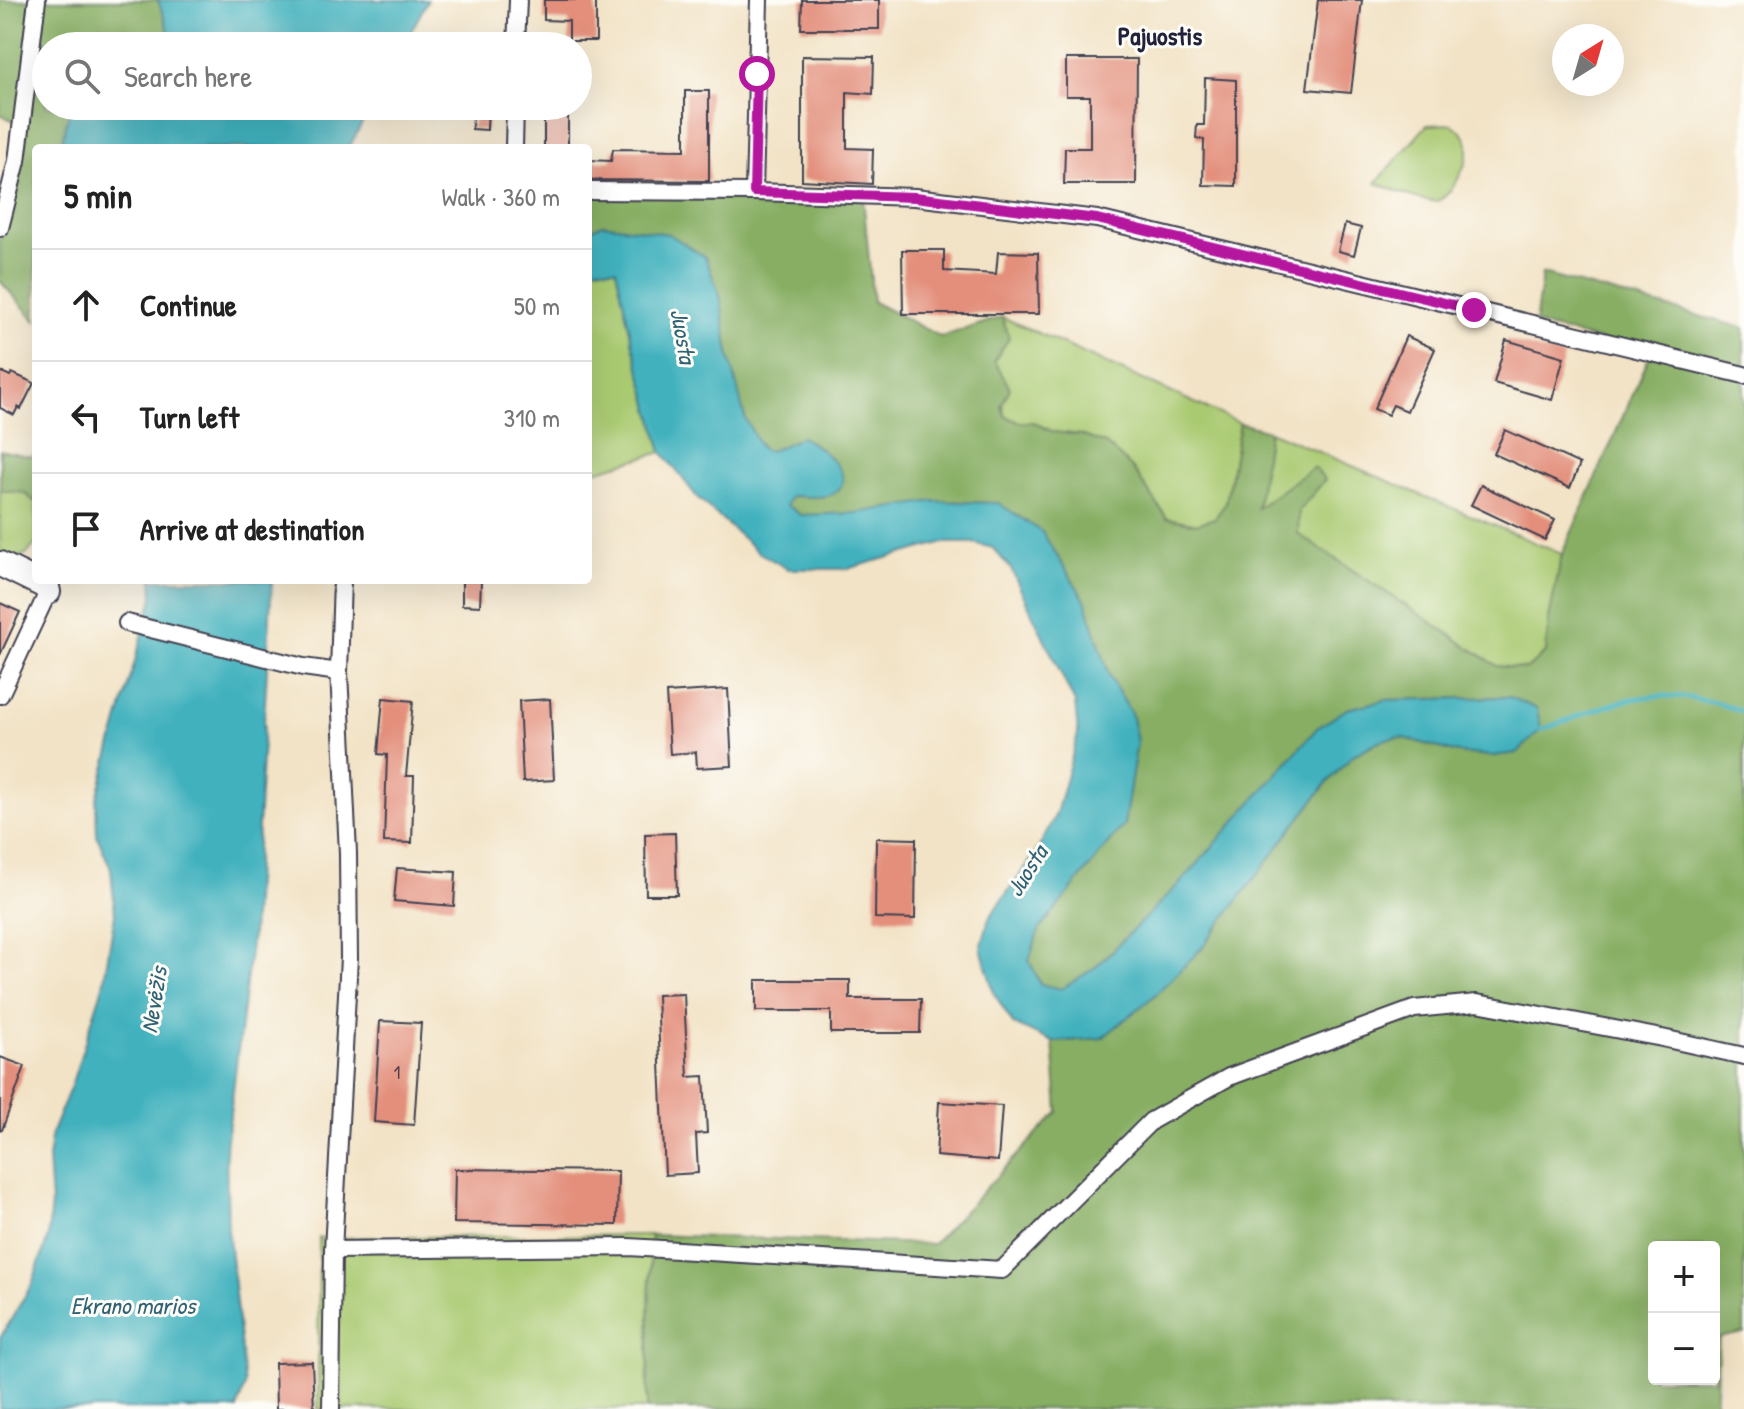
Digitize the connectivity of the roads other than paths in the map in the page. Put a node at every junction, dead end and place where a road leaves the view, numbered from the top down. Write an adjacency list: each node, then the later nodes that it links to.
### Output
1 (37, 0): 4 (street)
2 (518, 0): 5 (street)
3 (759, 0): 10 (street)
4 (33, 32)
5 (517, 32)
6 (32, 40): 11 (street)
7 (515, 120): 8 (street)
8 (514, 144)
9 (592, 191): 10 (street)
10 (754, 192): 12 (street)
11 (0, 228)
12 (1744, 375)
13 (0, 564): 14 (main road)
14 (32, 580)
15 (41, 584): 17 (main road)
16 (342, 584): 19 (street)
17 (48, 592): 20 (street)
18 (127, 623): 19 (street)
19 (339, 672): 22 (street)
20 (0, 695)
21 (1744, 1056): 22 (street)
22 (333, 1250): 23 (street)
23 (331, 1409)

